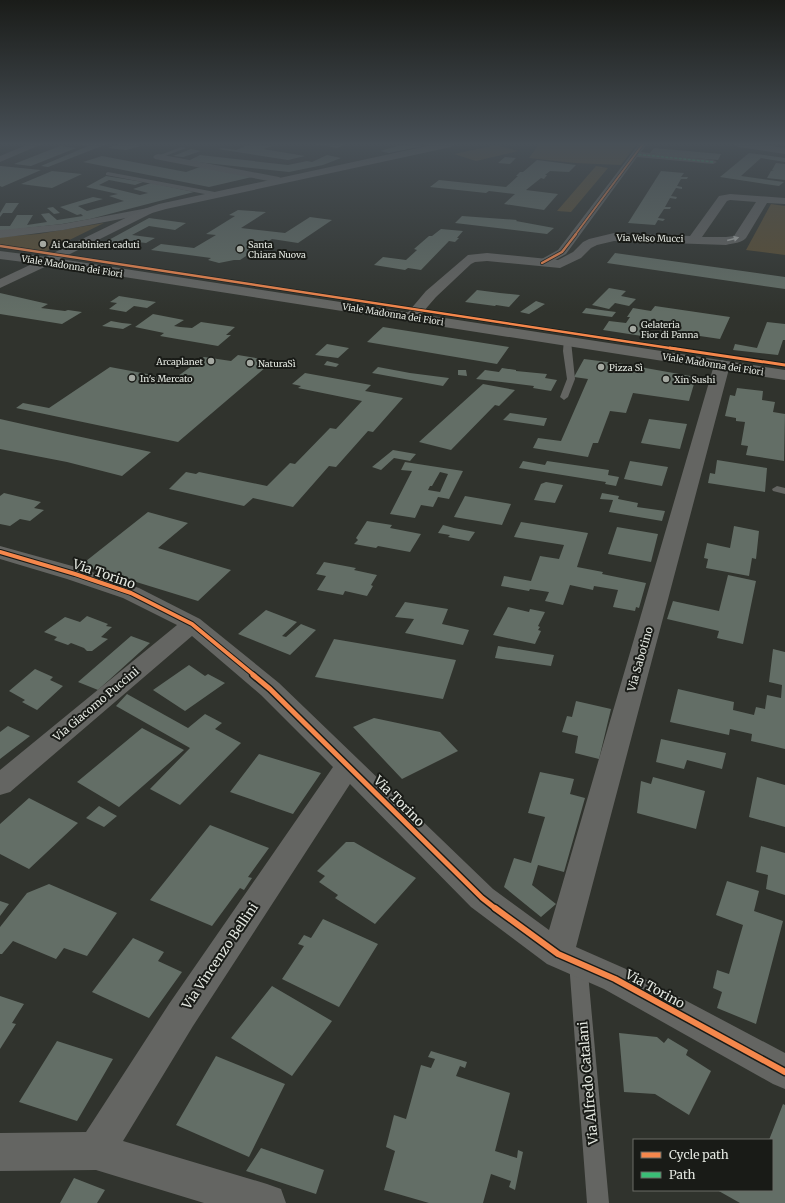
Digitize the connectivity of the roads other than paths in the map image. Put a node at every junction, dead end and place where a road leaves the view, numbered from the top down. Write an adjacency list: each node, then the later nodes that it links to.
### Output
1 (191, 200): 7 (main road)
2 (600, 200): 12 (street)
3 (721, 200): 9 (street)
4 (763, 200): 9 (street, Via Velso Mucci, one-way to 4)
5 (766, 200): 6 (street)
6 (785, 201)
7 (148, 211): 8 (street); 11 (main road)
8 (0, 234)
9 (694, 239): 12 (street, Via Velso Mucci)
10 (0, 255): 11 (street, Viale Madonna dei Fiori)
11 (47, 261): 13 (street); 14 (main road, Viale Madonna dei Fiori)
12 (542, 263): 14 (street, Via Velso Mucci)
13 (0, 284)
14 (411, 317): 15 (main road, Viale Madonna dei Fiori)
15 (567, 341): 16 (main road, Viale Madonna dei Fiori); 18 (lane)
16 (722, 365): 17 (main road, Viale Madonna dei Fiori); 23 (street, Via Sabotino)
17 (785, 375)
18 (564, 397)
19 (0, 552): 20 (street, Via Torino)
20 (192, 624): 21 (street, Via Torino); 22 (street, Via Giacomo Puccini)
21 (348, 764): 23 (street, Via Torino); 25 (street, Via Vincenzo Bellini)
22 (0, 785)
23 (568, 958): 24 (street, Via Torino); 28 (lane, Via Alfredo Catalani)
24 (785, 1072)
25 (96, 1151): 26 (street); 27 (street)
26 (0, 1152)
27 (267, 1203)
28 (598, 1203)

